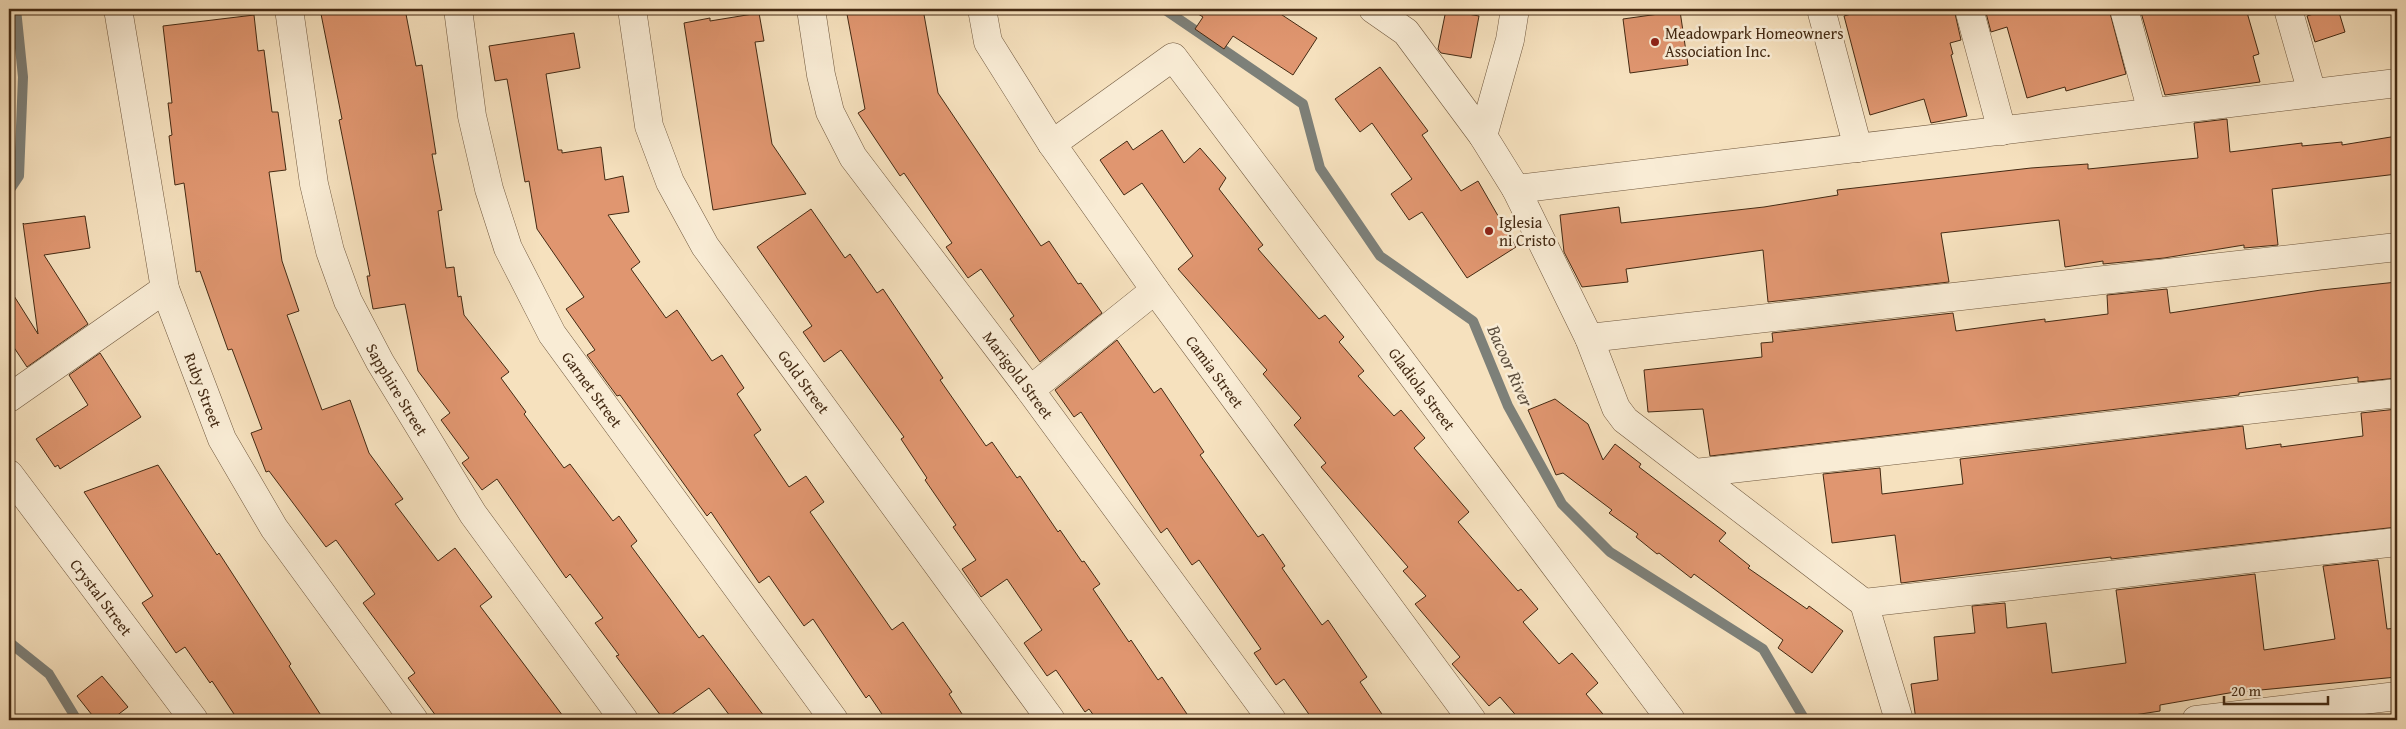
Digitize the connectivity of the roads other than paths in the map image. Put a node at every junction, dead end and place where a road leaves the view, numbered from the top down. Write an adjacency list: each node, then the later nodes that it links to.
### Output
1 (118, 9): 22 (street, Ruby Street)
2 (289, 9): 36 (street, Sapphire Street)
3 (458, 9): 37 (street, Garnet Street)
4 (632, 9): 38 (street, Gold Street)
5 (811, 9): 25 (street, Marigold Street)
6 (982, 9): 18 (street, Camia Street)
7 (1373, 9): 17 (street)
8 (1515, 9): 17 (street)
9 (1821, 9): 19 (street)
10 (1969, 9): 16 (street)
11 (2124, 9): 15 (street)
12 (2288, 9): 14 (street)
13 (2397, 83): 14 (street)
14 (2312, 93): 15 (street)
15 (2152, 112): 16 (street)
16 (2002, 131): 19 (street)
17 (1482, 136): 20 (street)
18 (1052, 144): 23 (street, Camia Street); 41 (street, Gladiola Street)
19 (1858, 148): 20 (street)
20 (1516, 189): 24 (street)
21 (2397, 247): 24 (street)
22 (165, 289): 27 (street); 35 (street, Ruby Street)
23 (1155, 290): 25 (street); 40 (street, Camia Street)
24 (1588, 338): 29 (street)
25 (1030, 390): 39 (street, Marigold Street)
26 (2397, 393): 29 (street)
27 (9, 398)
28 (9, 474): 34 (street, Crystal Street)
29 (1695, 474): 31 (street)
30 (2397, 542): 31 (street)
31 (1864, 603): 42 (street)
32 (2397, 696): 33 (street)
33 (2357, 710): 43 (street)
34 (194, 720)
35 (414, 720)
36 (624, 720)
37 (834, 720)
38 (1051, 720)
39 (1272, 720)
40 (1472, 720)
41 (1671, 720)
42 (1899, 720)
43 (2205, 720)

